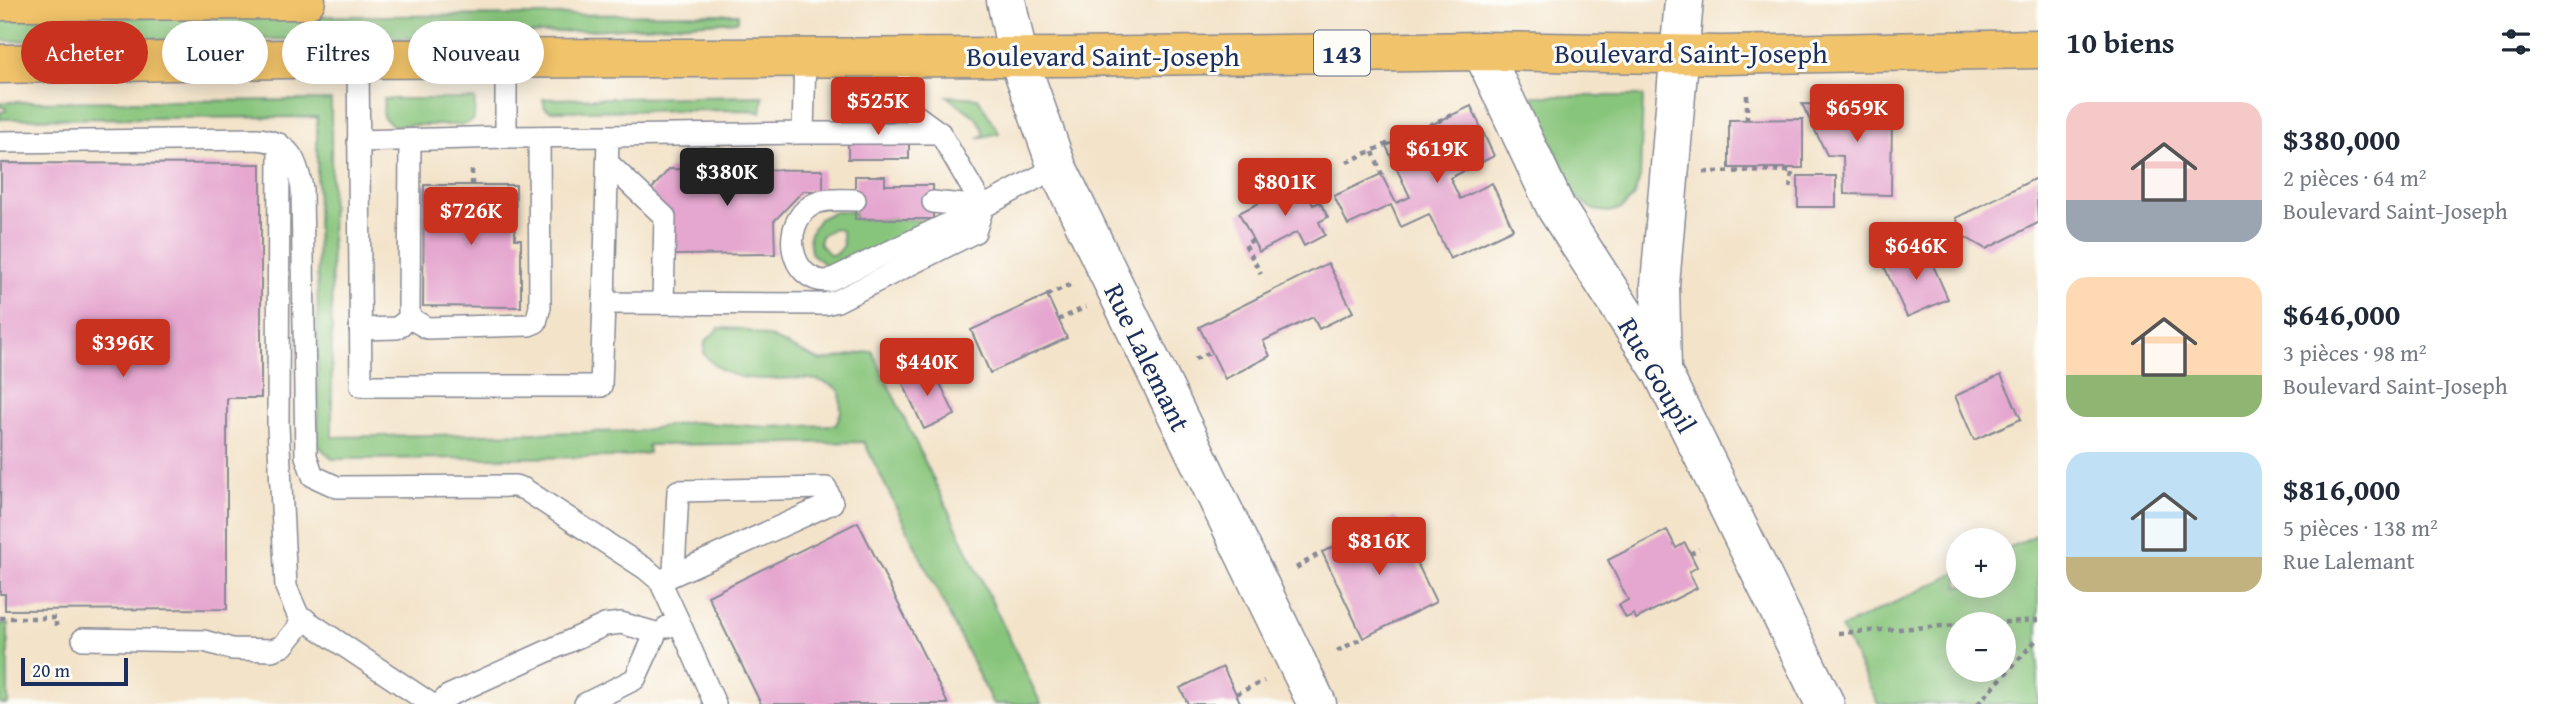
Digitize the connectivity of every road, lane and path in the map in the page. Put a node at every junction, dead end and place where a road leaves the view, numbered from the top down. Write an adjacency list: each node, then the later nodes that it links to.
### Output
1 (306, 0): 4 (main road)
2 (1006, 0): 10 (street, Rue Lalemant)
3 (1684, 0): 7 (street)
4 (0, 1)
5 (2038, 49): 7 (main road, Boulevard Saint-Joseph / 143)
6 (1482, 51): 7 (main road, Boulevard Saint-Joseph / 143); 10 (main road, Boulevard Saint-Joseph / 143); 52 (street, Rue Goupil)
7 (1679, 53): 52 (street)
8 (909, 56): 9 (main road, Boulevard Saint-Joseph / 143); 10 (main road, Boulevard Saint-Joseph / 143); 22 (lane)
9 (805, 57): 12 (main road, Boulevard Saint-Joseph / 143); 21 (lane)
10 (1018, 57): 33 (street, Rue Lalemant)
11 (282, 59): 13 (main road, Boulevard Saint-Joseph / 143)
12 (544, 59)
13 (0, 64)
14 (358, 84): 27 (lane)
15 (506, 84): 24 (lane)
16 (1874, 87): 18 (path)
17 (1748, 88): 20 (path)
18 (1874, 106)
19 (1452, 115): 30 (path)
20 (1747, 120)
21 (803, 133): 22 (lane); 23 (lane)
22 (940, 134): 39 (lane)
23 (608, 136): 25 (lane); 32 (lane)
24 (506, 137): 25 (lane); 26 (lane)
25 (539, 137): 47 (lane)
26 (410, 140): 27 (lane); 47 (lane)
27 (358, 141): 49 (lane)
28 (0, 142): 29 (lane)
29 (279, 144): 57 (lane); 59 (lane)
30 (1373, 152): 31 (path); 35 (path)
31 (1347, 162)
32 (608, 163): 44 (lane); 45 (lane)
33 (1057, 167): 39 (lane); 76 (street, Rue Lalemant)
34 (1703, 172): 36 (path)
35 (1384, 180)
36 (1790, 191)
37 (855, 200): 39 (lane)
38 (933, 202): 39 (lane)
39 (983, 207): 45 (lane)
40 (1253, 240): 41 (path)
41 (1261, 274)
42 (1076, 282): 43 (path)
43 (1047, 295)
44 (604, 303): 45 (lane); 49 (lane)
45 (663, 303)
46 (1087, 306): 48 (path)
47 (410, 318): 49 (lane)
48 (1058, 320)
49 (360, 329)
50 (1211, 352): 51 (path)
51 (1195, 359)
52 (1662, 372): 77 (street, Rue Goupil)
53 (1699, 549): 55 (path)
54 (1322, 552): 56 (path)
55 (1690, 554)
56 (1296, 568)
57 (667, 577): 57 (lane); 62 (lane)
58 (0, 618): 68 (path)
59 (305, 620): 68 (lane); 72 (lane)
60 (2038, 620): 61 (path)
61 (2016, 621)
62 (679, 622): 64 (lane); 75 (lane)
63 (1946, 626): 65 (path)
64 (656, 633): 73 (lane); 74 (lane)
65 (1838, 633)
66 (1363, 638): 69 (path)
67 (2038, 638): 78 (path)
68 (83, 639)
69 (1337, 651)
70 (1270, 678): 71 (path)
71 (1236, 694)
72 (431, 704)
73 (440, 704)
74 (585, 704)
75 (715, 704)
76 (1317, 704)
77 (1825, 704)
78 (1978, 704)

